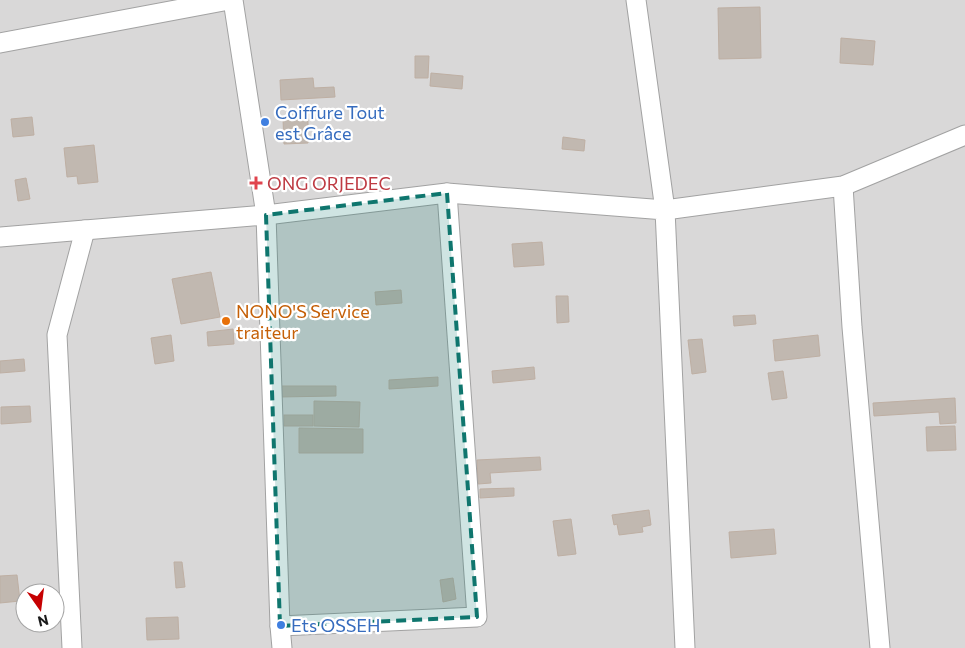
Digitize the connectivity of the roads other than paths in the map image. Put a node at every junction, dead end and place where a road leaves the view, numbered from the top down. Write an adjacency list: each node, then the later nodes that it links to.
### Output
1 (229, 0): 4 (street)
2 (233, 0): 9 (street)
3 (636, 0): 8 (street)
4 (0, 43)
5 (965, 135): 6 (street)
6 (843, 186): 8 (street); 16 (street)
7 (447, 193): 8 (street); 9 (street); 12 (street)
8 (665, 210): 15 (street)
9 (266, 215): 10 (street); 12 (street)
10 (85, 230): 11 (street); 13 (street)
11 (0, 237)
12 (280, 626): 14 (street)
13 (72, 648)
14 (282, 648)
15 (685, 648)
16 (880, 648)

